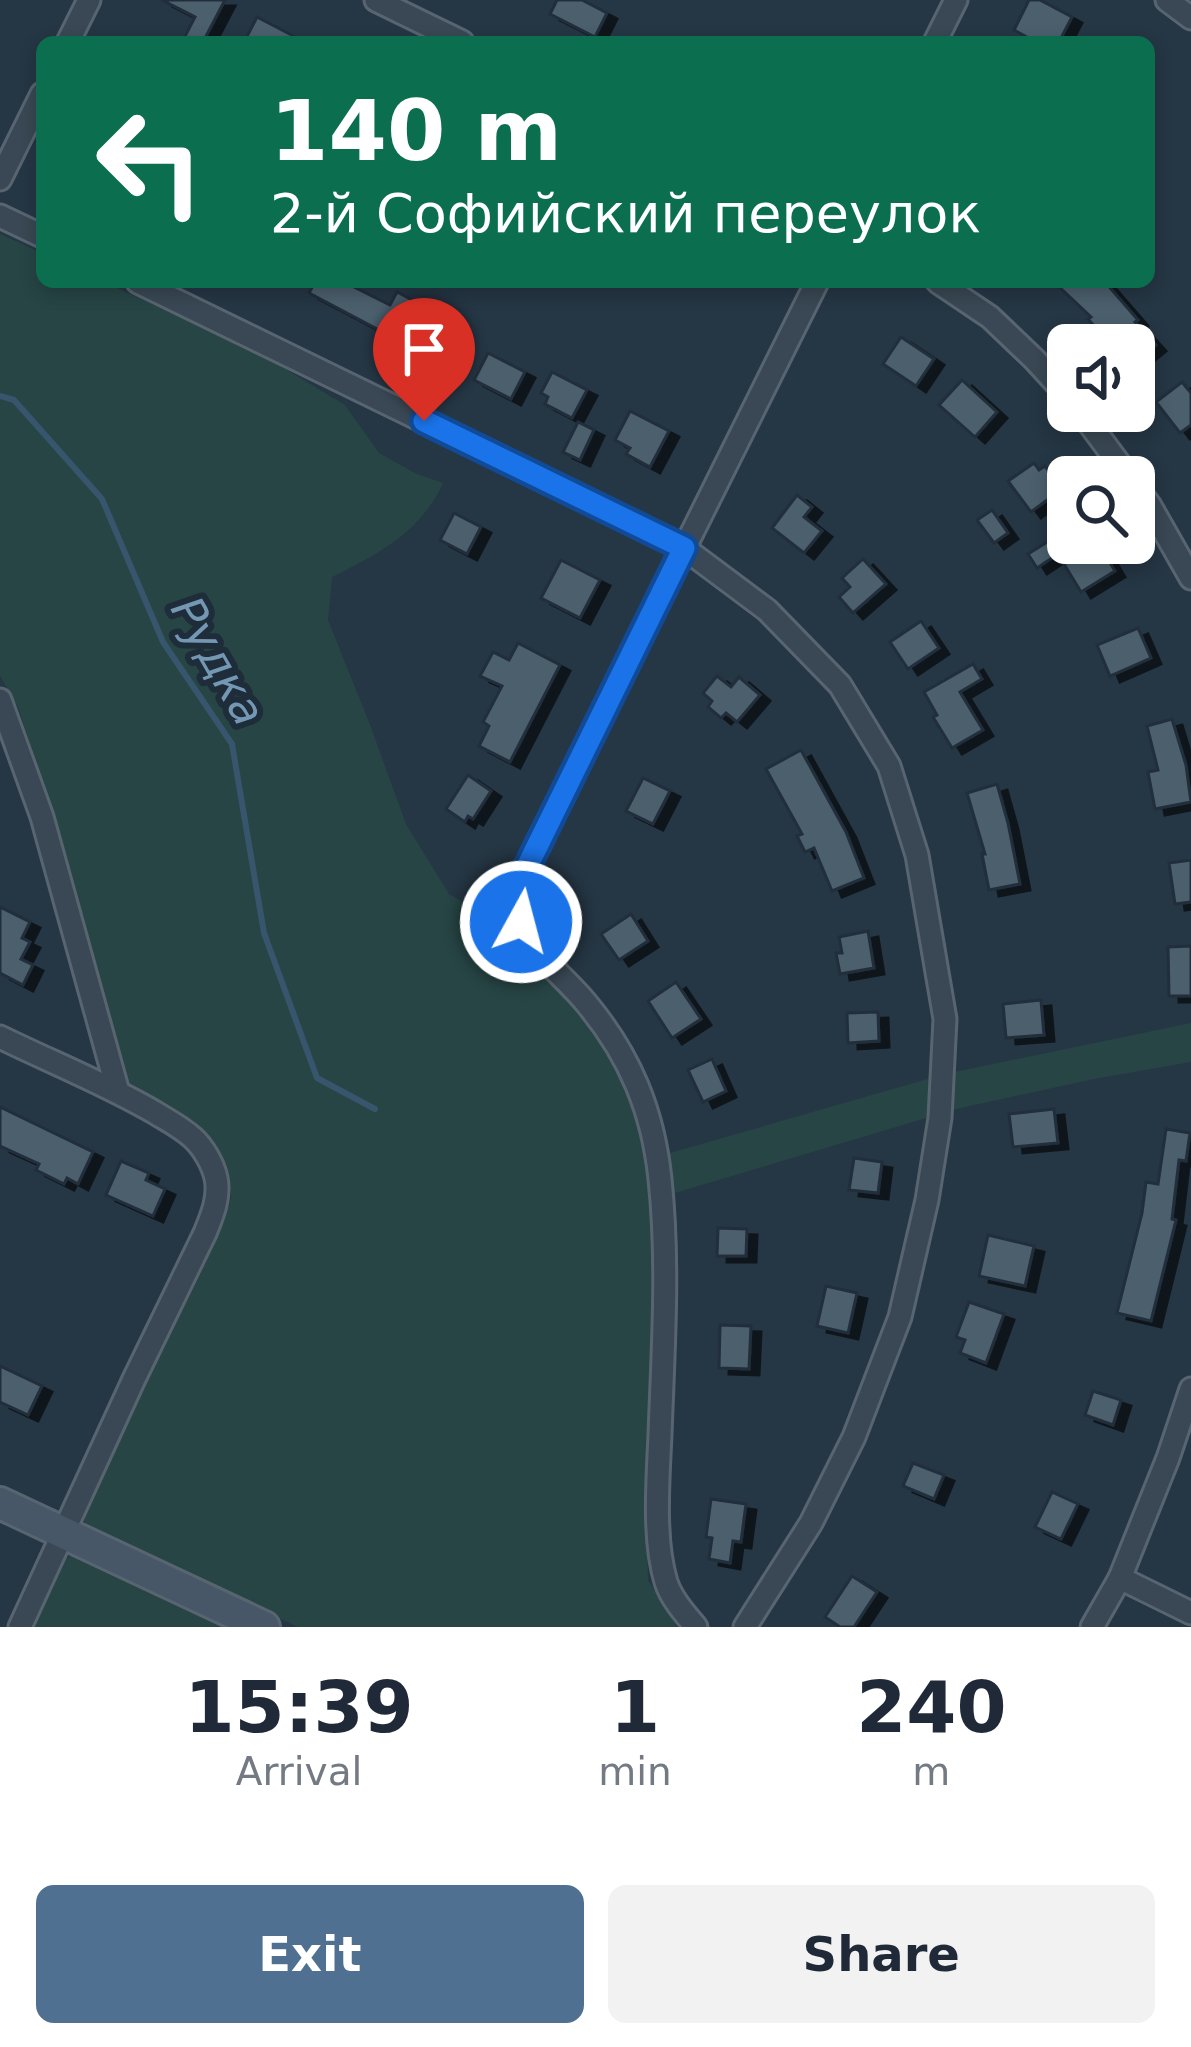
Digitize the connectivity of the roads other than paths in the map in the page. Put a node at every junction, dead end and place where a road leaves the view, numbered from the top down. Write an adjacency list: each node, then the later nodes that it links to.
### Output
1 (89, 0): 6 (street)
2 (376, 0): 7 (street)
3 (956, 0): 8 (street)
4 (1167, 0): 5 (street)
5 (1191, 18)
6 (71, 36)
7 (450, 36)
8 (938, 36)
9 (36, 106): 10 (street)
10 (0, 179)
11 (0, 216): 12 (street)
12 (36, 233)
13 (150, 288): 18 (street)
14 (814, 288): 18 (street)
15 (947, 288): 16 (street)
16 (1047, 374)
17 (1155, 515): 19 (street)
18 (684, 548): 30 (street); 31 (street)
19 (1191, 578)
20 (0, 700): 22 (street)
21 (0, 1037): 22 (street)
22 (118, 1092): 25 (street)
23 (1191, 1389): 26 (street)
24 (0, 1503): 25 (street)
25 (63, 1534): 28 (street); 29 (street)
26 (1120, 1578): 27 (street); 32 (street)
27 (1191, 1613)
28 (20, 1627)
29 (264, 1627)
30 (697, 1627)
31 (745, 1627)
32 (1092, 1627)

